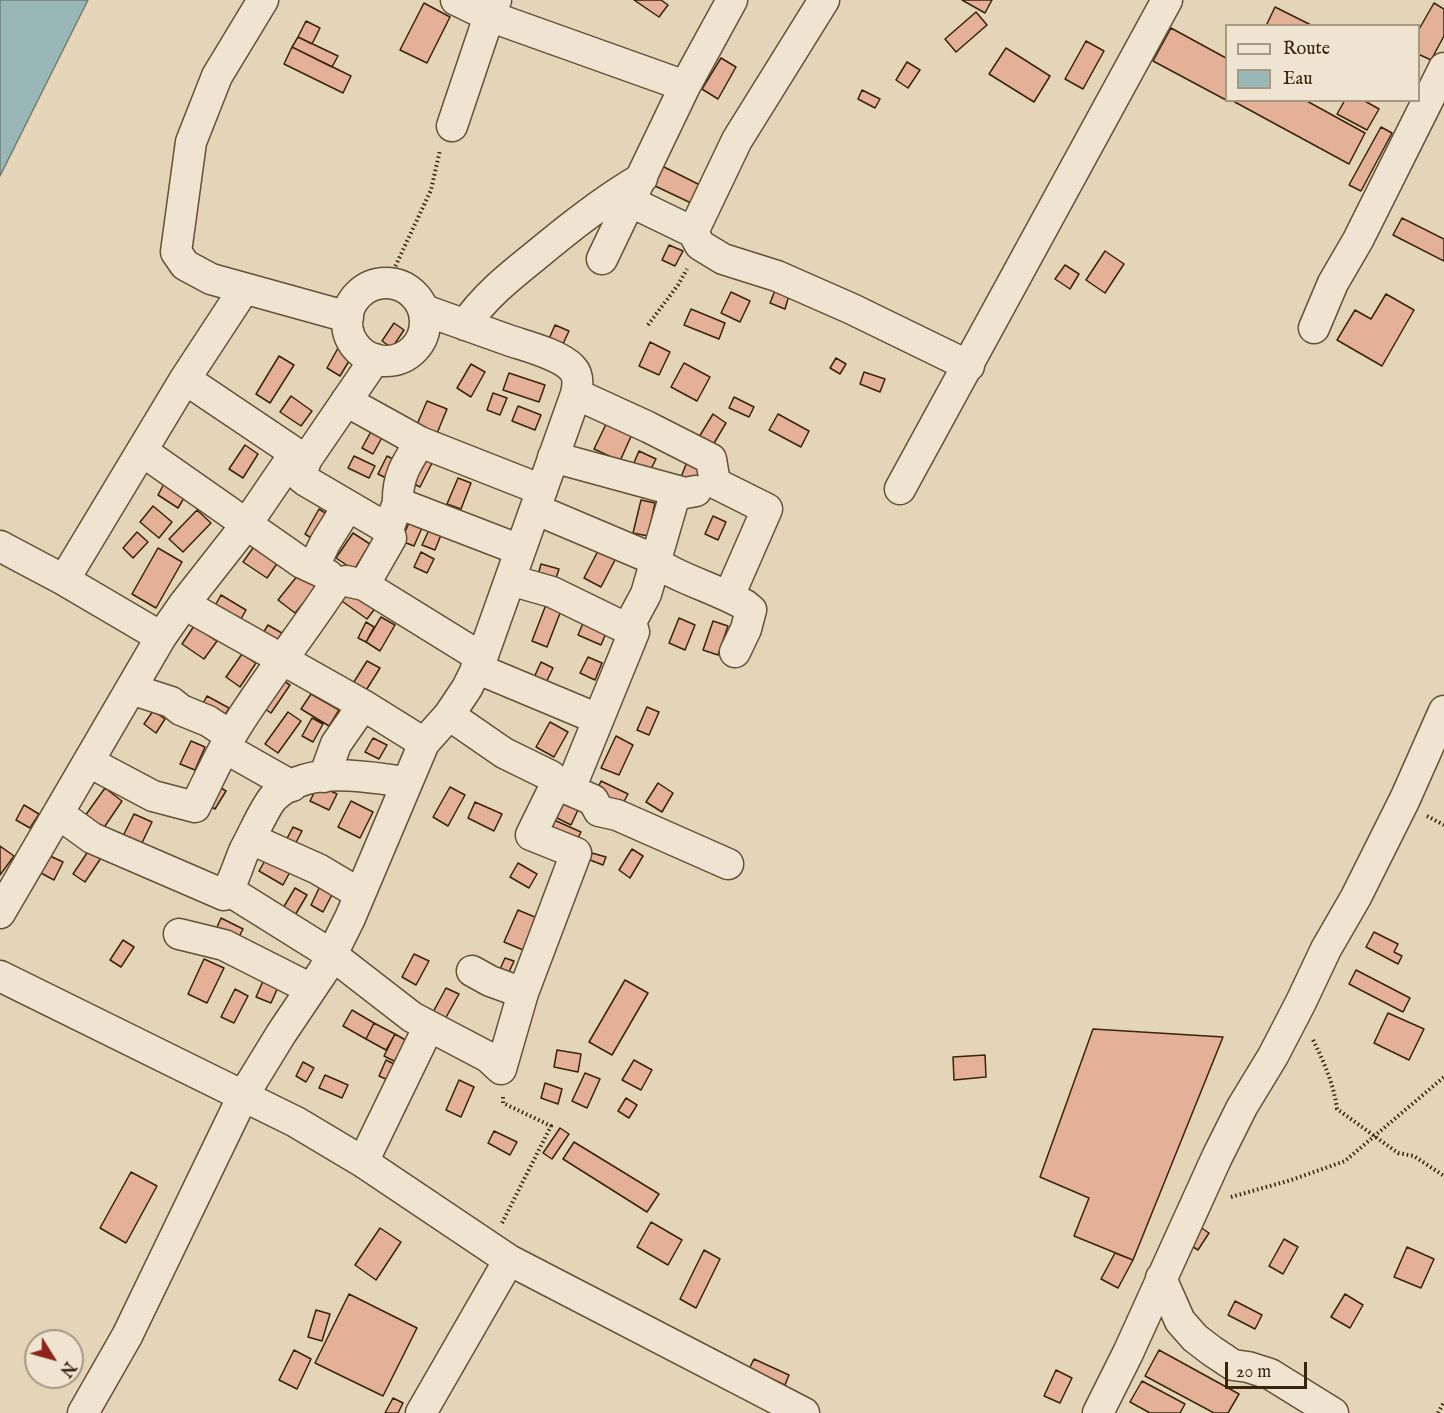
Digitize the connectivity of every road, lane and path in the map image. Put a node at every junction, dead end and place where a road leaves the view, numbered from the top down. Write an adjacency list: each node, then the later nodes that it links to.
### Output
1 (263, 0): 14 (street)
2 (456, 0): 6 (street)
3 (732, 0): 8 (street)
4 (1167, 0): 21 (street)
5 (818, 2): 11 (street)
6 (492, 8): 8 (street); 9 (street)
7 (1444, 68): 19 (street)
8 (685, 86): 10 (street)
9 (452, 126): 13 (path)
10 (636, 190): 11 (street); 12 (street); 17 (street)
11 (697, 239): 18 (path); 21 (street)
12 (602, 259)
13 (397, 284): 15 (street); 16 (street)
14 (244, 289): 16 (street); 22 (street)
15 (424, 310): 17 (street); 20 (street)
16 (348, 317): 20 (street)
17 (465, 325): 23 (street)
18 (648, 326)
19 (1314, 328)
20 (375, 359): 24 (street)
21 (969, 366): 30 (street)
22 (185, 379): 26 (street); 27 (street)
23 (576, 394): 28 (street); 29 (street)
24 (346, 400): 25 (street); 27 (street)
25 (420, 442): 32 (street); 34 (street)
26 (142, 451): 35 (street); 40 (street)
27 (300, 457): 33 (street); 35 (street)
28 (553, 457): 31 (street); 32 (street)
29 (715, 483): 31 (street); 43 (street)
30 (900, 489)
31 (676, 491): 38 (street)
32 (538, 500): 37 (street); 38 (street)
33 (348, 506): 34 (street); 39 (street)
34 (393, 516): 37 (street); 42 (street)
35 (246, 525): 39 (street); 44 (street)
36 (0, 546): 40 (street)
37 (520, 550): 41 (street)
38 (654, 562): 43 (street); 45 (street)
39 (324, 576): 42 (street); 48 (street)
40 (64, 580): 46 (street)
41 (510, 580): 45 (street); 49 (street)
42 (364, 585): 49 (street)
43 (729, 596): 47 (street)
44 (184, 603): 46 (street); 48 (street)
45 (634, 632): 54 (street)
46 (161, 637): 50 (street)
47 (735, 652)
48 (284, 660): 51 (street); 55 (street)
49 (479, 663): 53 (street); 54 (street)
50 (131, 689): 55 (street); 57 (street)
51 (363, 705): 56 (street); 58 (street)
52 (1444, 711): 76 (street)
53 (449, 715): 56 (street); 61 (street)
54 (598, 719): 61 (street)
55 (228, 742): 57 (street); 60 (street)
56 (424, 743): 59 (street)
57 (89, 762): 63 (street)
58 (324, 777): 59 (street); 60 (street)
59 (406, 782): 68 (street)
60 (292, 786): 64 (street)
61 (563, 786): 62 (street); 65 (street)
62 (599, 811): 65 (street); 66 (street)
63 (59, 814): 67 (street); 69 (street)
64 (251, 839): 67 (street); 68 (street)
65 (576, 853): 75 (street)
66 (728, 864)
67 (228, 890): 71 (street)
68 (360, 894): 71 (street)
69 (0, 913)
70 (179, 934): 74 (street)
71 (332, 955): 74 (street); 77 (street)
72 (472, 971): 75 (street)
73 (0, 976): 79 (street)
74 (311, 989): 79 (street)
75 (523, 993): 77 (street)
76 (1293, 1017): 81 (path); 84 (street)
77 (429, 1026): 82 (street)
78 (1444, 1077): 81 (path)
79 (243, 1096): 82 (street); 90 (street)
80 (504, 1103): 85 (path)
81 (1373, 1137): 83 (path); 84 (path)
82 (363, 1162): 85 (street)
83 (1444, 1176)
84 (1191, 1213): 86 (street)
85 (499, 1254): 87 (street); 91 (street)
86 (1161, 1278): 89 (street); 93 (street)
87 (758, 1402): 92 (street)
88 (1444, 1402): 94 (path)
89 (1329, 1412)
90 (83, 1413)
91 (421, 1413)
92 (804, 1413)
93 (1098, 1413)
94 (1438, 1413)

